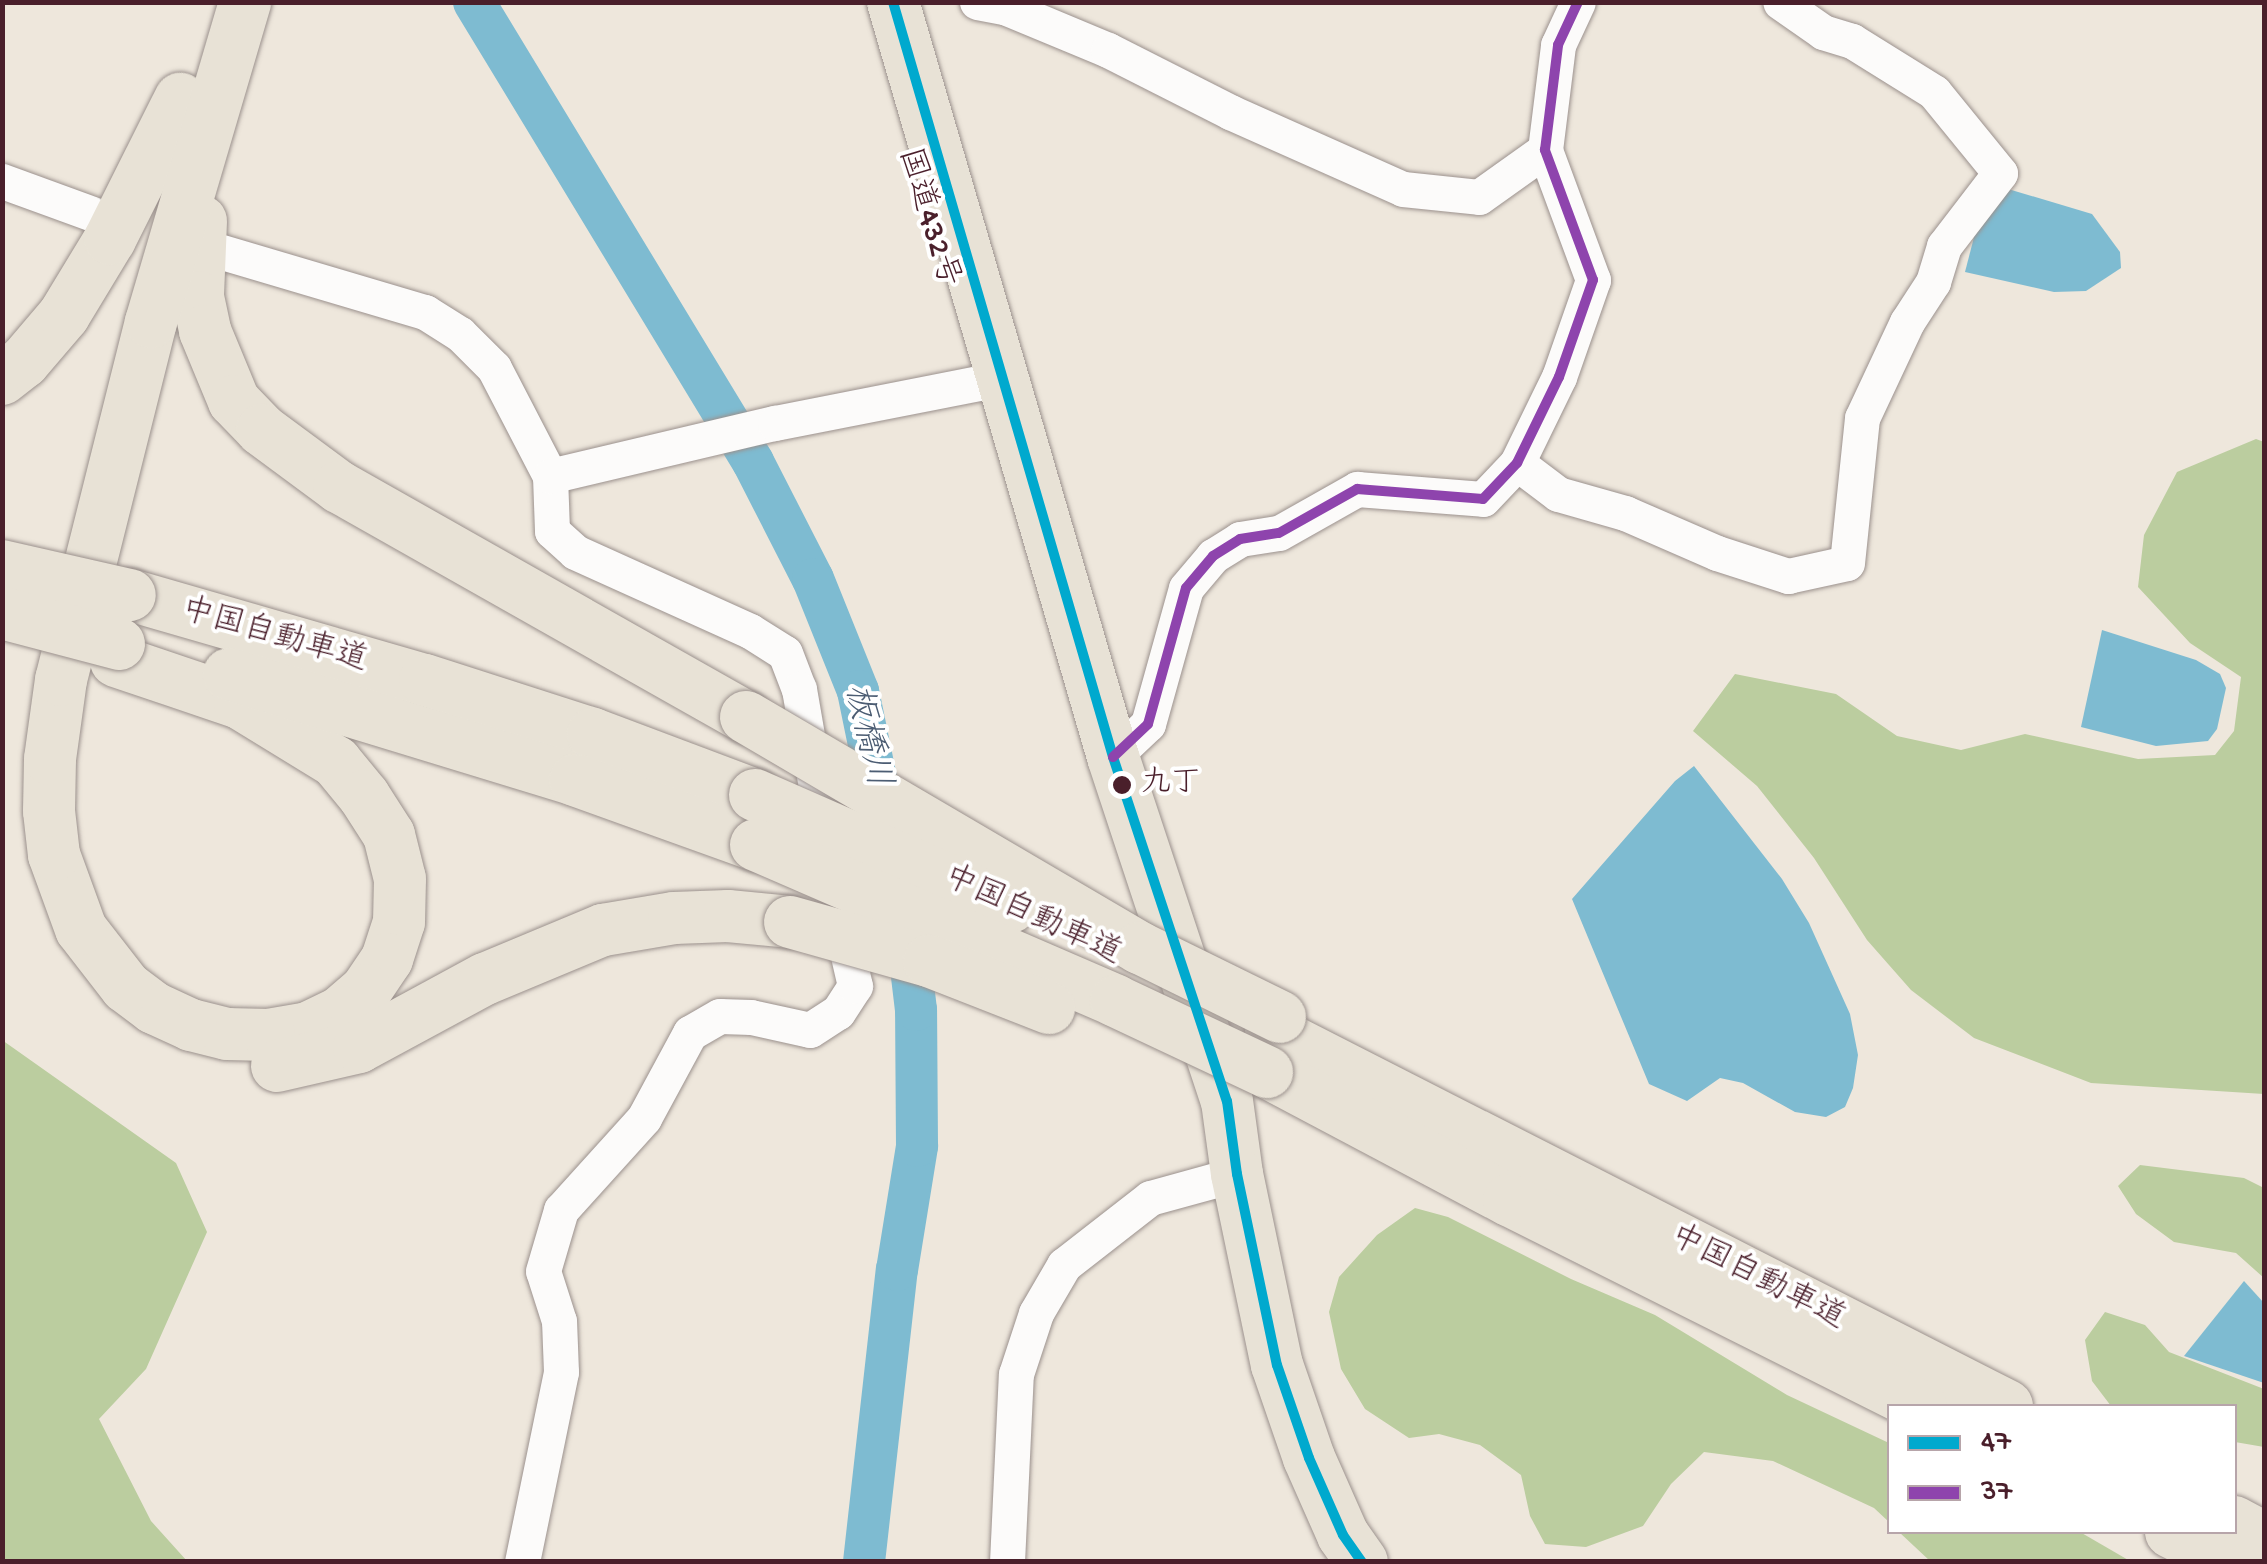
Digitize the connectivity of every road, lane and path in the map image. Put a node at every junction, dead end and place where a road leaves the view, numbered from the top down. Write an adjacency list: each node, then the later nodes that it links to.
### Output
1 (209, 2): 8 (highway)
2 (246, 2): 8 (highway)
3 (860, 2): 14 (highway, 国道432号)
4 (893, 2): 21 (highway, 国道432号)
5 (977, 2): 9 (street)
6 (1578, 2): 9 (street)
7 (1780, 2): 15 (street)
8 (197, 105): 13 (highway); 20 (highway); 22 (highway, bridge); 22 (highway, bridge)
9 (1545, 150): 15 (street)
10 (2, 180): 11 (street)
11 (90, 213)
12 (222, 252): 16 (street)
13 (2, 379)
14 (978, 383): 16 (street); 23 (highway, 国道432号)
15 (1517, 464): 21 (street)
16 (550, 476): 30 (street)
17 (2, 566): 20 (highway, 中国自動車道, bridge)
18 (2, 613): 20 (highway, 中国自動車道, bridge)
19 (2, 631): 20 (highway)
20 (121, 633): 22 (highway, 中国自動車道, bridge)
21 (1114, 757): 23 (highway, 国道432号)
22 (1271, 1053): 24 (highway, 中国自動車道)
23 (1237, 1174): 31 (street); 32 (highway, 国道432号)
24 (1522, 1182): 25 (highway, 中国自動車道); 26 (highway, 中国自動車道)
25 (1918, 1404)
26 (2003, 1404)
27 (2237, 1524): 29 (highway)
28 (2175, 1534): 33 (highway)
29 (2264, 1538)
30 (522, 1562)
31 (1007, 1562)
32 (1362, 1562)
33 (2231, 1562)

